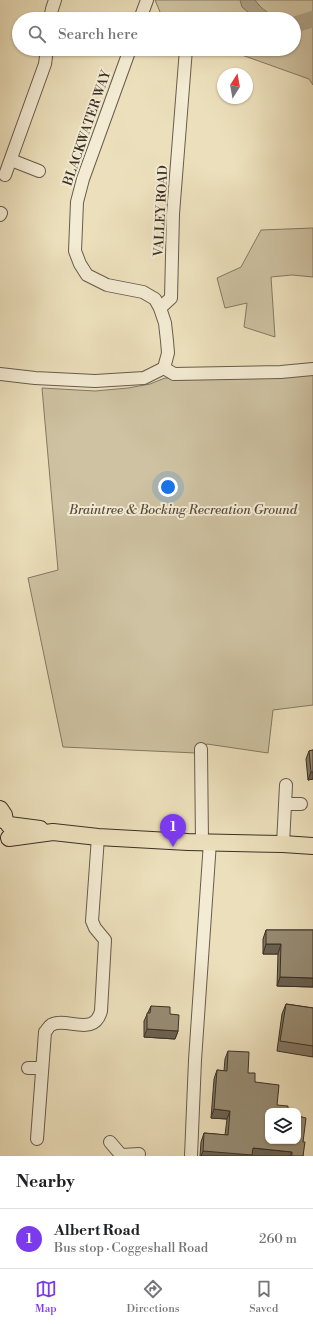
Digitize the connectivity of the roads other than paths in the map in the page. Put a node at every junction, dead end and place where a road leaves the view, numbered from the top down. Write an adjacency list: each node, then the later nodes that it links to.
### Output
1 (56, 0): 3 (street)
2 (147, 0): 4 (street)
3 (51, 12)
4 (143, 12)
5 (46, 56): 8 (street)
6 (127, 56): 11 (street, BLACKWATER WAY)
7 (185, 56): 11 (street, VALLEY ROAD)
8 (11, 160): 9 (street); 10 (street)
9 (39, 171)
10 (5, 175)
11 (160, 308): 12 (street)
12 (164, 368): 13 (street); 14 (street)
13 (313, 369)
14 (0, 374)
15 (201, 749): 21 (street)
16 (286, 785): 17 (street)
17 (286, 804): 18 (street); 22 (street)
18 (301, 804)
19 (4, 826): 20 (main road)
20 (98, 837): 21 (main road); 25 (street)
21 (206, 842): 22 (main road); 30 (street)
22 (283, 844): 23 (main road)
23 (313, 846)
24 (28, 1068): 25 (street)
25 (42, 1068): 26 (street)
26 (37, 1139)
27 (110, 1142): 29 (street)
28 (139, 1154): 29 (street)
29 (122, 1156)
30 (191, 1156)

